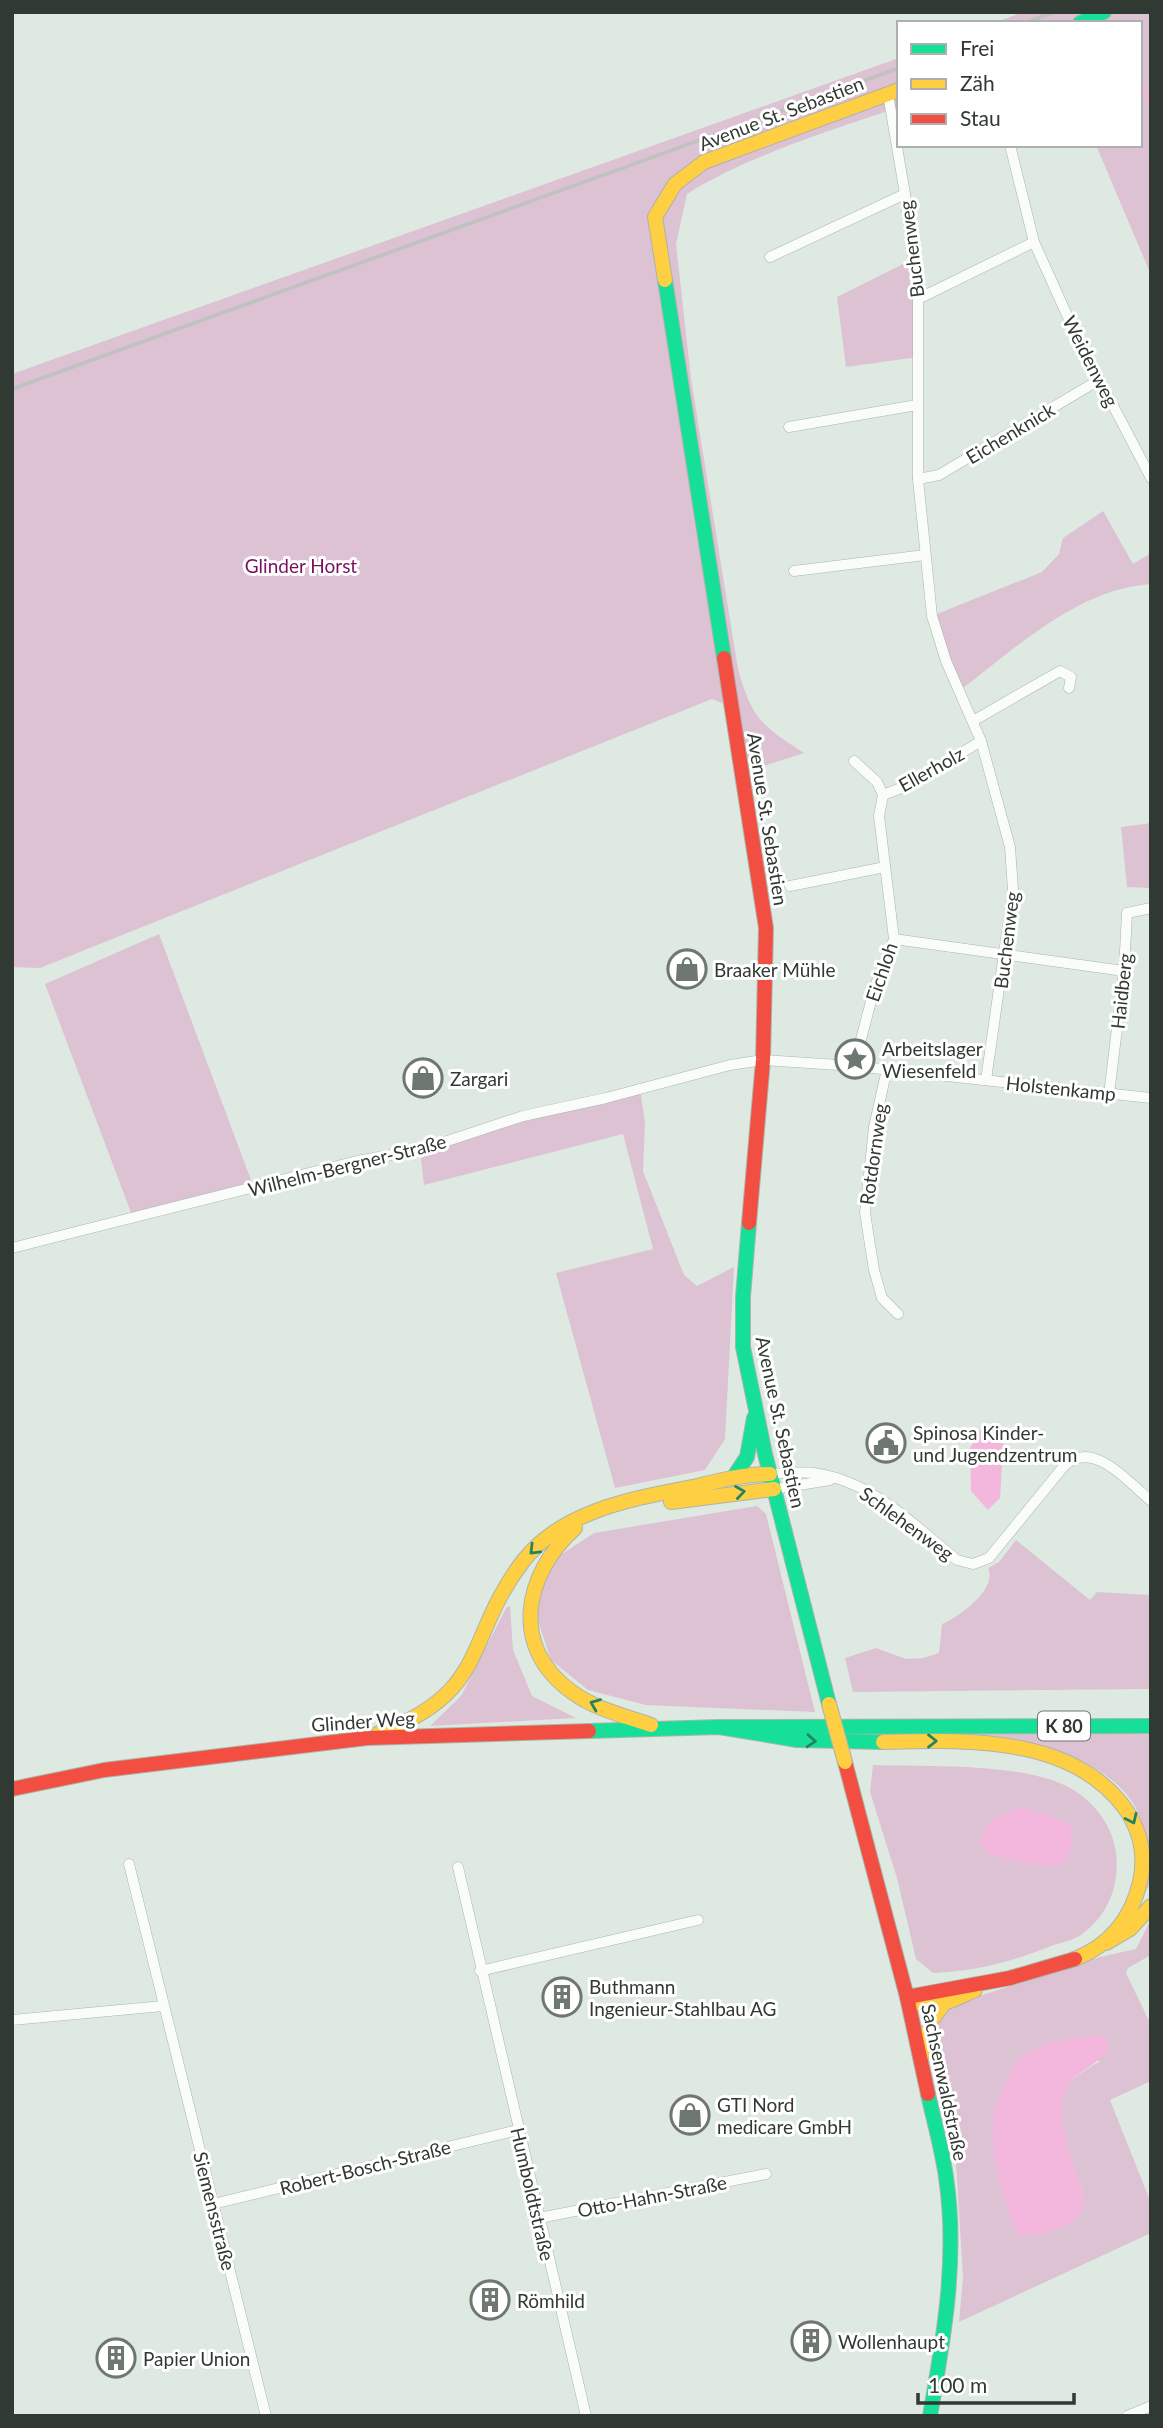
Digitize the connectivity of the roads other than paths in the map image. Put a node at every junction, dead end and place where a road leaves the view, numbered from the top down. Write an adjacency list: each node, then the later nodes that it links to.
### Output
1 (1104, 12): 2 (main road)
2 (1084, 21)
3 (893, 92): 4 (street, Buchenweg); 29 (main road, Avenue St. Sebastien)
4 (897, 126)
5 (899, 147): 7 (street, Buchenweg)
6 (1010, 147): 8 (street, Weidenweg)
7 (905, 194): 9 (street); 10 (street, Buchenweg)
8 (1034, 242): 10 (street); 11 (street, Weidenweg)
9 (771, 257)
10 (918, 299): 12 (street, Buchenweg)
11 (1099, 380): 14 (street, Weidenweg); 15 (street, Eichenknick)
12 (917, 405): 13 (street); 15 (street, Buchenweg)
13 (789, 427)
14 (1151, 478)
15 (918, 479): 16 (street, Buchenweg)
16 (925, 555): 17 (street); 19 (street, Buchenweg)
17 (794, 571)
18 (1069, 688): 19 (street)
19 (973, 721): 20 (street, Buchenweg)
20 (981, 741): 22 (street, Ellerholz); 27 (street, Buchenweg)
21 (854, 761): 22 (street, Ellerholz)
22 (883, 794): 23 (street, Eichloh)
23 (885, 867): 24 (street); 26 (street, Eichloh)
24 (790, 886)
25 (1151, 908): 28 (street, Haidberg)
26 (894, 939): 27 (street); 30 (street, Eichloh)
27 (1005, 956): 28 (street); 32 (street, Buchenweg)
28 (1124, 971): 33 (street, Haidberg)
29 (763, 1060): 30 (street, Holstenkamp); 35 (street, Wilhelm-Bergner-Straße); 37 (main road, Avenue St. Sebastien)
30 (854, 1066): 31 (street, Holstenkamp)
31 (887, 1069): 32 (street, Holstenkamp); 36 (street, Rotdornweg)
32 (986, 1080): 33 (street, Holstenkamp)
33 (1109, 1094): 34 (street, Holstenkamp)
34 (1151, 1098)
35 (12, 1248)
36 (898, 1314)
37 (755, 1411): 38 (main road, Avenue St. Sebastien); 39 (main road)
38 (770, 1474): 39 (main road); 40 (street, Schlehenweg); 41 (main road, Avenue St. Sebastien)
39 (733, 1478): 46 (main road, one-way to 46)
40 (851, 1484): 41 (street, Schlehenweg); 42 (street, Schlehenweg)
41 (774, 1489): 44 (main road, one-way to 41); 47 (main road, Avenue St. Sebastien, bridge)
42 (1151, 1501)
43 (1151, 1726): 45 (main road, K 80)
44 (659, 1727): 45 (main road, Glinder Weg / K 80); 46 (main road, Glinder Weg / K 80)
45 (719, 1727): 53 (main road, one-way to 53)
46 (367, 1738): 48 (main road, Glinder Weg / K 80)
47 (845, 1762): 56 (main road, Sachsenwaldstraße)
48 (12, 1789)
49 (129, 1864): 58 (street, Siemensstraße)
50 (458, 1867): 54 (street, Humboldtstraße)
51 (1151, 1906): 53 (main road)
52 (698, 1920): 54 (street)
53 (1106, 1943): 55 (main road)
54 (480, 1971): 61 (street, Humboldtstraße)
55 (992, 1982): 56 (main road); 57 (main road)
56 (906, 1997): 57 (main road); 60 (main road, Sachsenwaldstraße)
57 (945, 2002): 60 (main road)
58 (163, 2006): 59 (street); 63 (street, Siemensstraße)
59 (12, 2020)
60 (922, 2062): 66 (main road, Sachsenwaldstraße)
61 (518, 2130): 63 (street, Robert-Bosch-Straße); 64 (street, Humboldtstraße)
62 (766, 2174): 64 (street, Otto-Hahn-Straße)
63 (213, 2204): 67 (street, Siemensstraße)
64 (539, 2218): 68 (street, Humboldtstraße)
65 (1151, 2406): 69 (street)
66 (928, 2413)
67 (266, 2416)
68 (586, 2416)
69 (1127, 2416)

